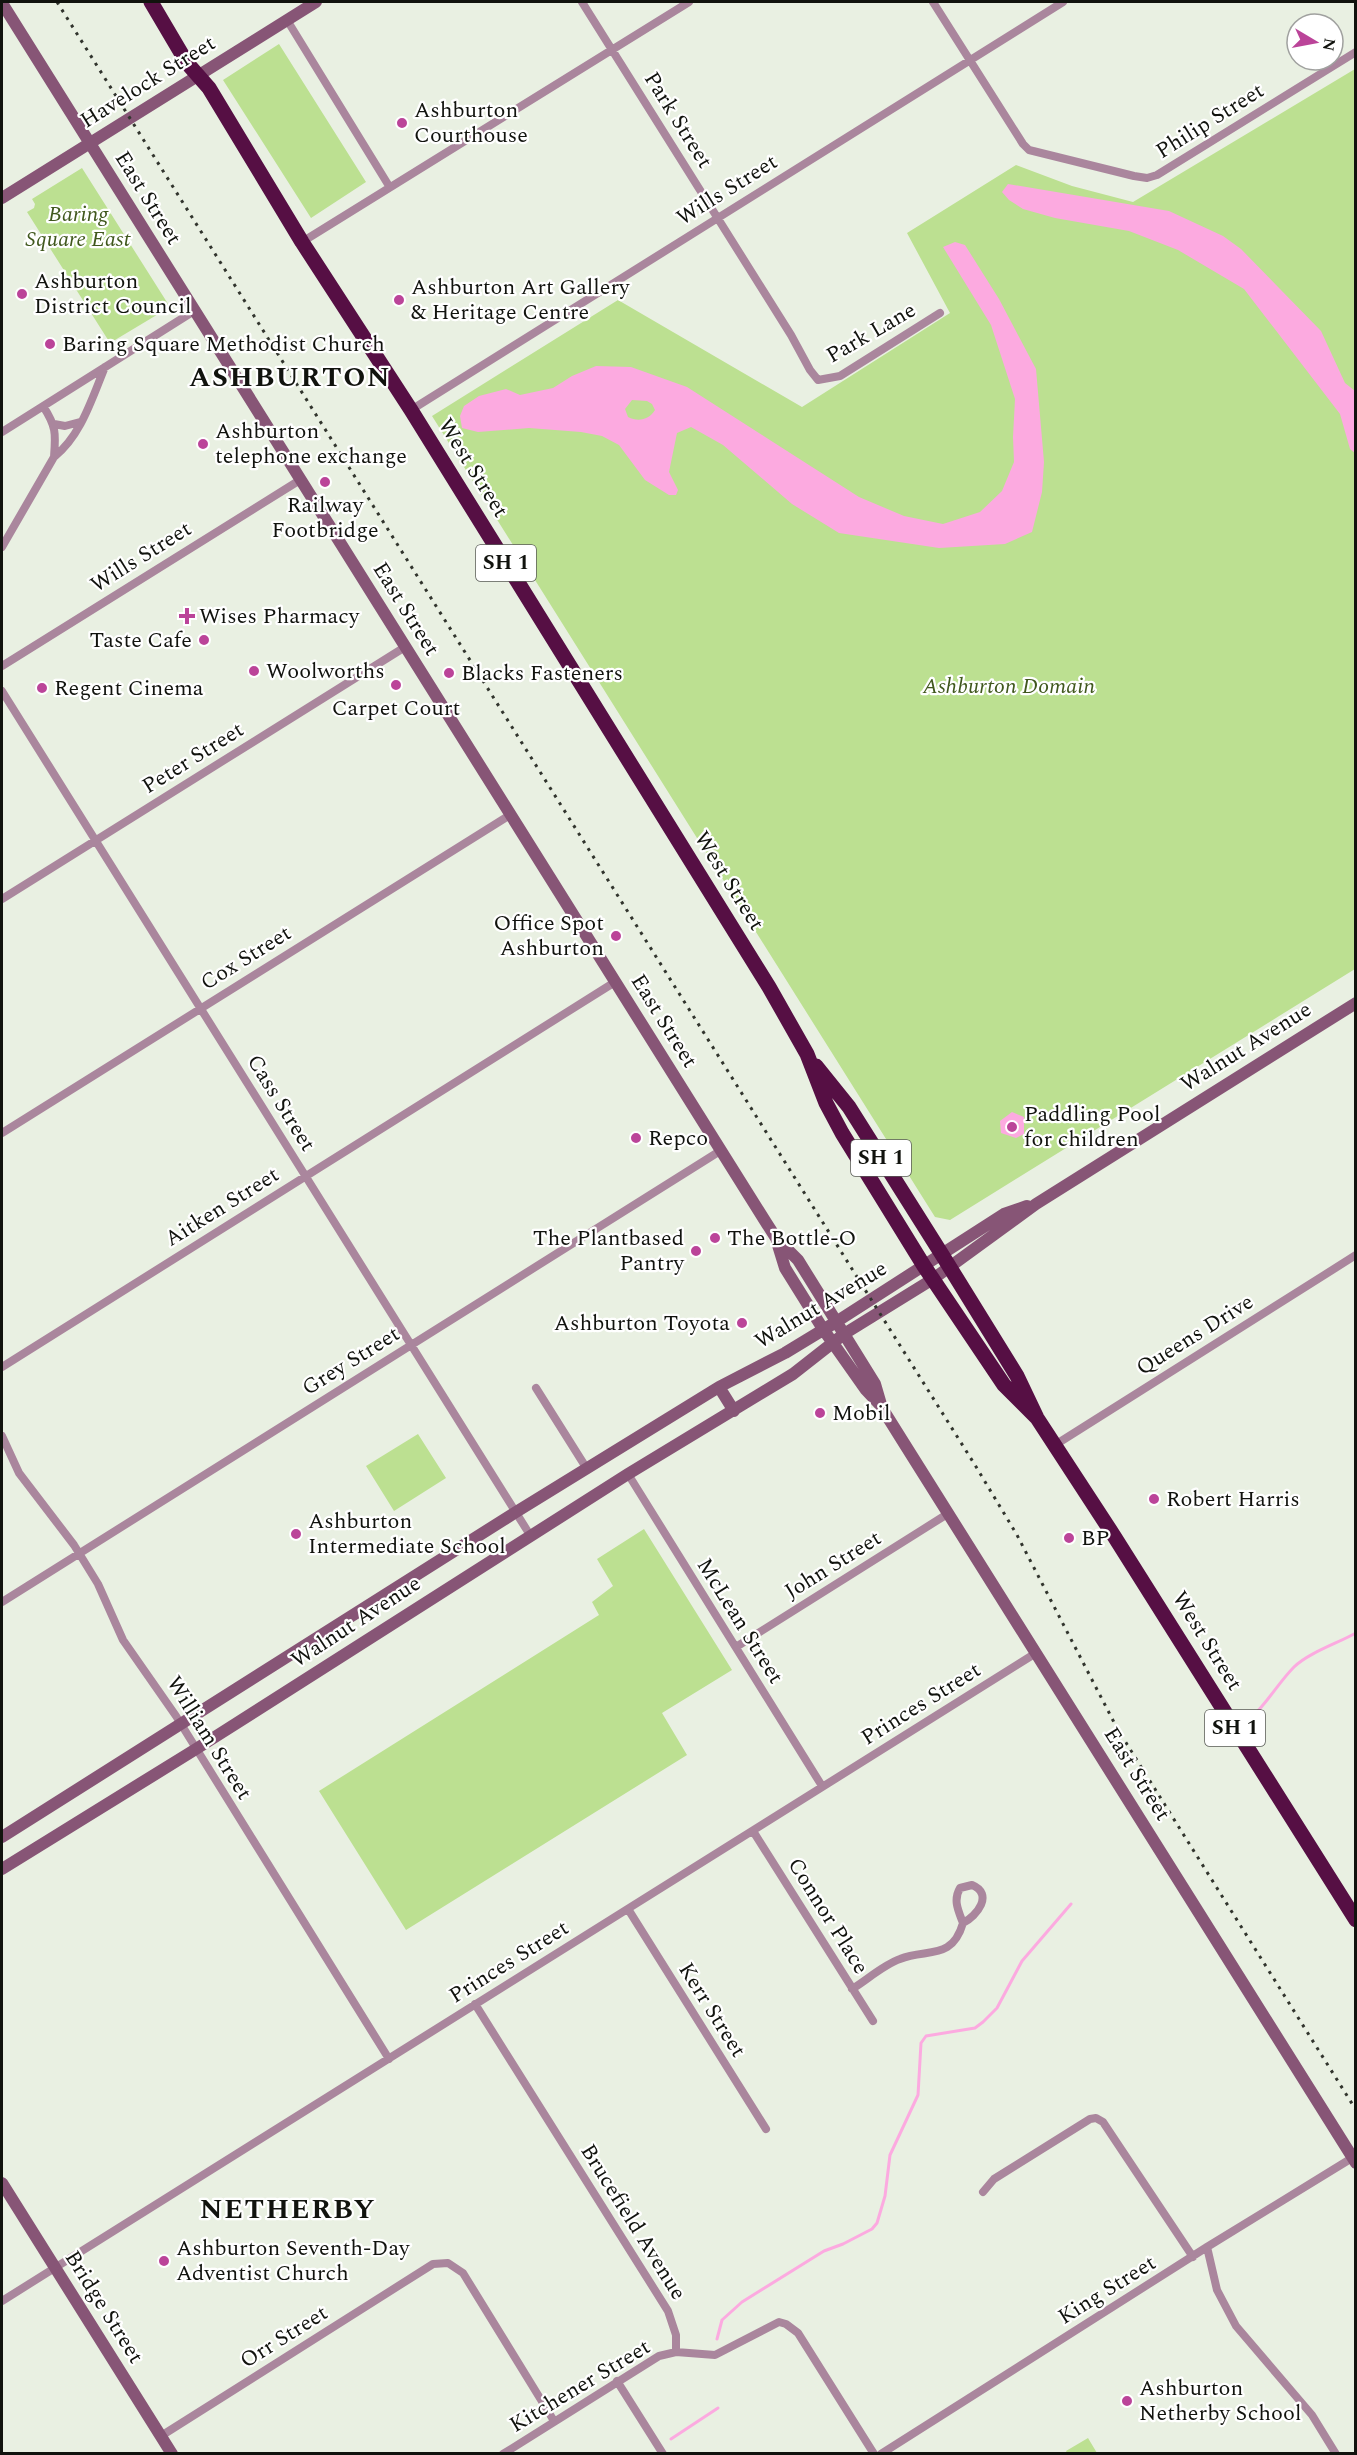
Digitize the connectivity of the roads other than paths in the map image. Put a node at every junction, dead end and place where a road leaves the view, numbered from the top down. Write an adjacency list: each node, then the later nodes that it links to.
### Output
1 (151, 2): 12 (highway, West Street / SH 1)
2 (316, 2): 8 (main road, Havelock Street)
3 (582, 2): 9 (street, Park Street)
4 (689, 2): 9 (street)
5 (933, 2): 11 (street)
6 (1063, 2): 11 (street, Wills Street)
7 (2, 3): 13 (main road, East Street)
8 (287, 20): 12 (main road, Havelock Street); 14 (street)
9 (612, 49): 14 (street); 16 (street, Park Street)
10 (1356, 52): 11 (street, Philip Street)
11 (969, 60): 16 (street, Wills Street)
12 (198, 76): 13 (main road, Havelock Street); 17 (highway, West Street / SH 1)
13 (89, 143): 15 (main road, Havelock Street); 18 (main road, East Street)
14 (389, 186): 17 (street)
15 (2, 198)
16 (718, 218): 21 (street, Park Street); 23 (street, Wills Street)
17 (302, 242): 23 (highway, West Street / SH 1)
18 (194, 311): 20 (street); 28 (main road, East Street)
19 (940, 313): 21 (street, Park Lane)
20 (105, 367): 22 (street); 24 (street)
21 (818, 380)
22 (43, 406): 25 (street); 26 (street)
23 (411, 410): 39 (highway, West Street / SH 1)
24 (80, 422): 25 (street); 27 (street)
25 (54, 424): 27 (street)
26 (2, 432)
27 (54, 457): 29 (street)
28 (300, 480): 30 (main road, East Street); 31 (street, Wills Street)
29 (2, 547)
30 (405, 647): 33 (main road, East Street); 34 (street, Peter Street)
31 (2, 666)
32 (2, 691): 34 (street, Cass Street)
33 (510, 814): 36 (main road, East Street); 38 (street, Cox Street)
34 (95, 840): 35 (street, Peter Street); 38 (street, Cass Street)
35 (2, 899)
36 (615, 982): 41 (main road, East Street); 42 (street, Aitken Street)
37 (1356, 1003): 45 (main road, Walnut Avenue)
38 (200, 1008): 40 (street, Cox Street); 42 (street, Cass Street)
39 (807, 1054): 45 (highway, West Street / SH 1); 46 (highway, West Street / SH 1)
40 (2, 1133)
41 (720, 1151): 43 (main road, East Street); 50 (street, Grey Street)
42 (306, 1176): 50 (street, Cass Street); 52 (street, Aitken Street)
43 (776, 1238): 47 (main road, East Street); 48 (main road, East Street)
44 (1356, 1255): 59 (street, Queens Drive)
45 (945, 1259): 46 (main road, Walnut Avenue); 57 (highway, West Street / SH 1)
46 (928, 1272): 47 (main road, Walnut Avenue); 49 (main road, Walnut Avenue); 57 (highway, West Street / SH 1)
47 (836, 1322): 48 (main road, Walnut Avenue); 49 (main road, East Street)
48 (823, 1329): 51 (main road, East Street); 53 (main road, Walnut Avenue)
49 (844, 1334): 51 (main road, Walnut Avenue); 55 (main road, East Street)
50 (411, 1344): 62 (street, Cass Street); 65 (street, Grey Street)
51 (833, 1344): 55 (main road, East Street); 56 (main road, Walnut Avenue)
52 (2, 1367)
53 (719, 1387): 56 (main road); 60 (main road, Walnut Avenue)
54 (536, 1388): 60 (street)
55 (882, 1408): 63 (main road, East Street)
56 (734, 1411): 61 (main road, Walnut Avenue)
57 (1037, 1418): 59 (highway, West Street / SH 1)
58 (2, 1436): 65 (street, William Street)
59 (1055, 1445): 76 (highway, West Street / SH 1)
60 (587, 1469): 62 (main road, Walnut Avenue)
61 (628, 1474): 64 (main road, Walnut Avenue); 67 (street, McLean Street)
62 (516, 1512): 64 (street, Cass Street); 69 (main road, Walnut Avenue)
63 (949, 1513): 67 (street, John Street); 68 (main road, East Street)
64 (530, 1535): 70 (main road, Walnut Avenue)
65 (79, 1553): 66 (street, Grey Street); 69 (street, William Street)
66 (2, 1602)
67 (736, 1647): 71 (street, McLean Street)
68 (1036, 1653): 71 (street, Princes Street); 83 (main road, East Street)
69 (181, 1725): 70 (street, William Street); 73 (main road, Walnut Avenue)
70 (196, 1749): 74 (main road, Walnut Avenue); 81 (street, William Street)
71 (822, 1786): 72 (street, Princes Street)
72 (753, 1831): 75 (street, Princes Street); 78 (street, Connor Place)
73 (2, 1837)
74 (2, 1869)
75 (628, 1909): 79 (street, Princes Street); 82 (street, Kerr Street)
76 (1356, 1920)
77 (963, 1923): 78 (street)
78 (852, 1989): 80 (street, Connor Place)
79 (475, 2004): 81 (street, Princes Street); 90 (street, Brucefield Avenue)
80 (873, 2021)
81 (388, 2059): 88 (street, Princes Street)
82 (766, 2129)
83 (1354, 2161): 86 (street, King Street)
84 (2, 2183): 88 (main road, Bridge Street)
85 (983, 2192): 87 (street)
86 (1207, 2247): 87 (street, King Street); 99 (street)
87 (1193, 2257): 98 (street, King Street)
88 (55, 2268): 89 (street, Princes Street); 93 (main road, Bridge Street)
89 (2, 2301)
90 (676, 2352): 91 (street, Kitchener Street); 97 (street)
91 (617, 2381): 92 (street, Kitchener Street); 96 (street)
92 (554, 2421): 93 (street, Orr Street); 95 (street, Kitchener Street)
93 (161, 2436): 94 (main road, Bridge Street)
94 (172, 2454)
95 (503, 2454)
96 (663, 2454)
97 (874, 2454)
98 (881, 2454)
99 (1336, 2454)

